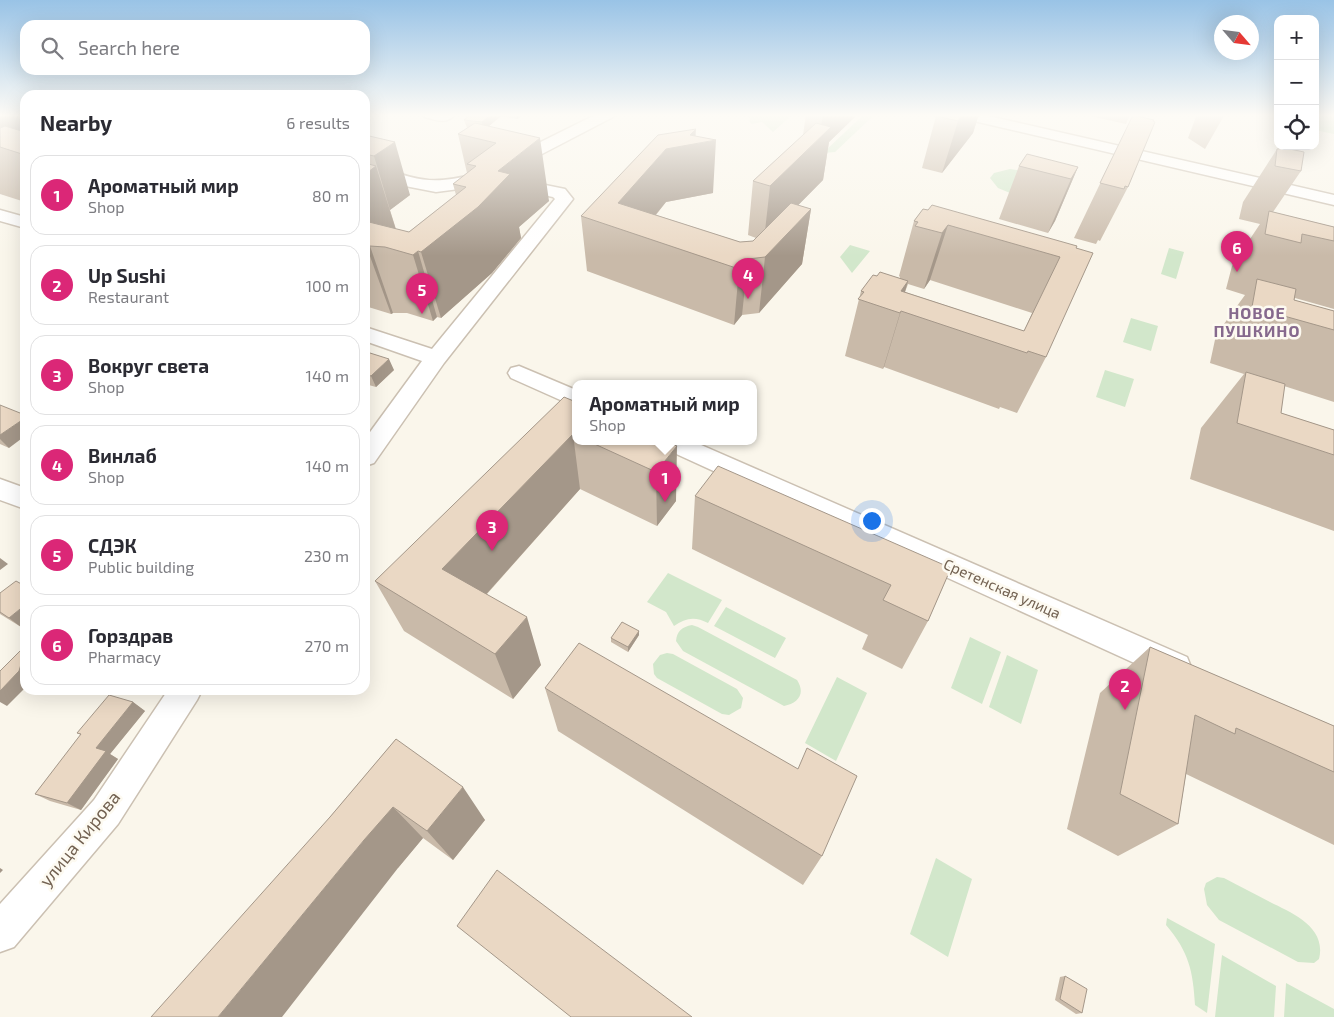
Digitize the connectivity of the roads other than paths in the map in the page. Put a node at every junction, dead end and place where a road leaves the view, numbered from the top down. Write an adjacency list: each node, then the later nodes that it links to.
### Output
1 (516, 161): 4 (street)
2 (1167, 161): 5 (street)
3 (370, 167): 4 (street)
4 (484, 178): 9 (street)
5 (1334, 200)
6 (0, 215): 7 (street)
7 (20, 221)
8 (370, 336): 9 (street)
9 (436, 358): 13 (street)
10 (519, 373): 11 (street)
11 (572, 397)
12 (679, 445): 16 (street, Сретенская улица)
13 (370, 450)
14 (0, 489): 15 (street)
15 (20, 497)
16 (1200, 678)
17 (183, 695): 18 (street, улица Кирова)
18 (0, 933)

